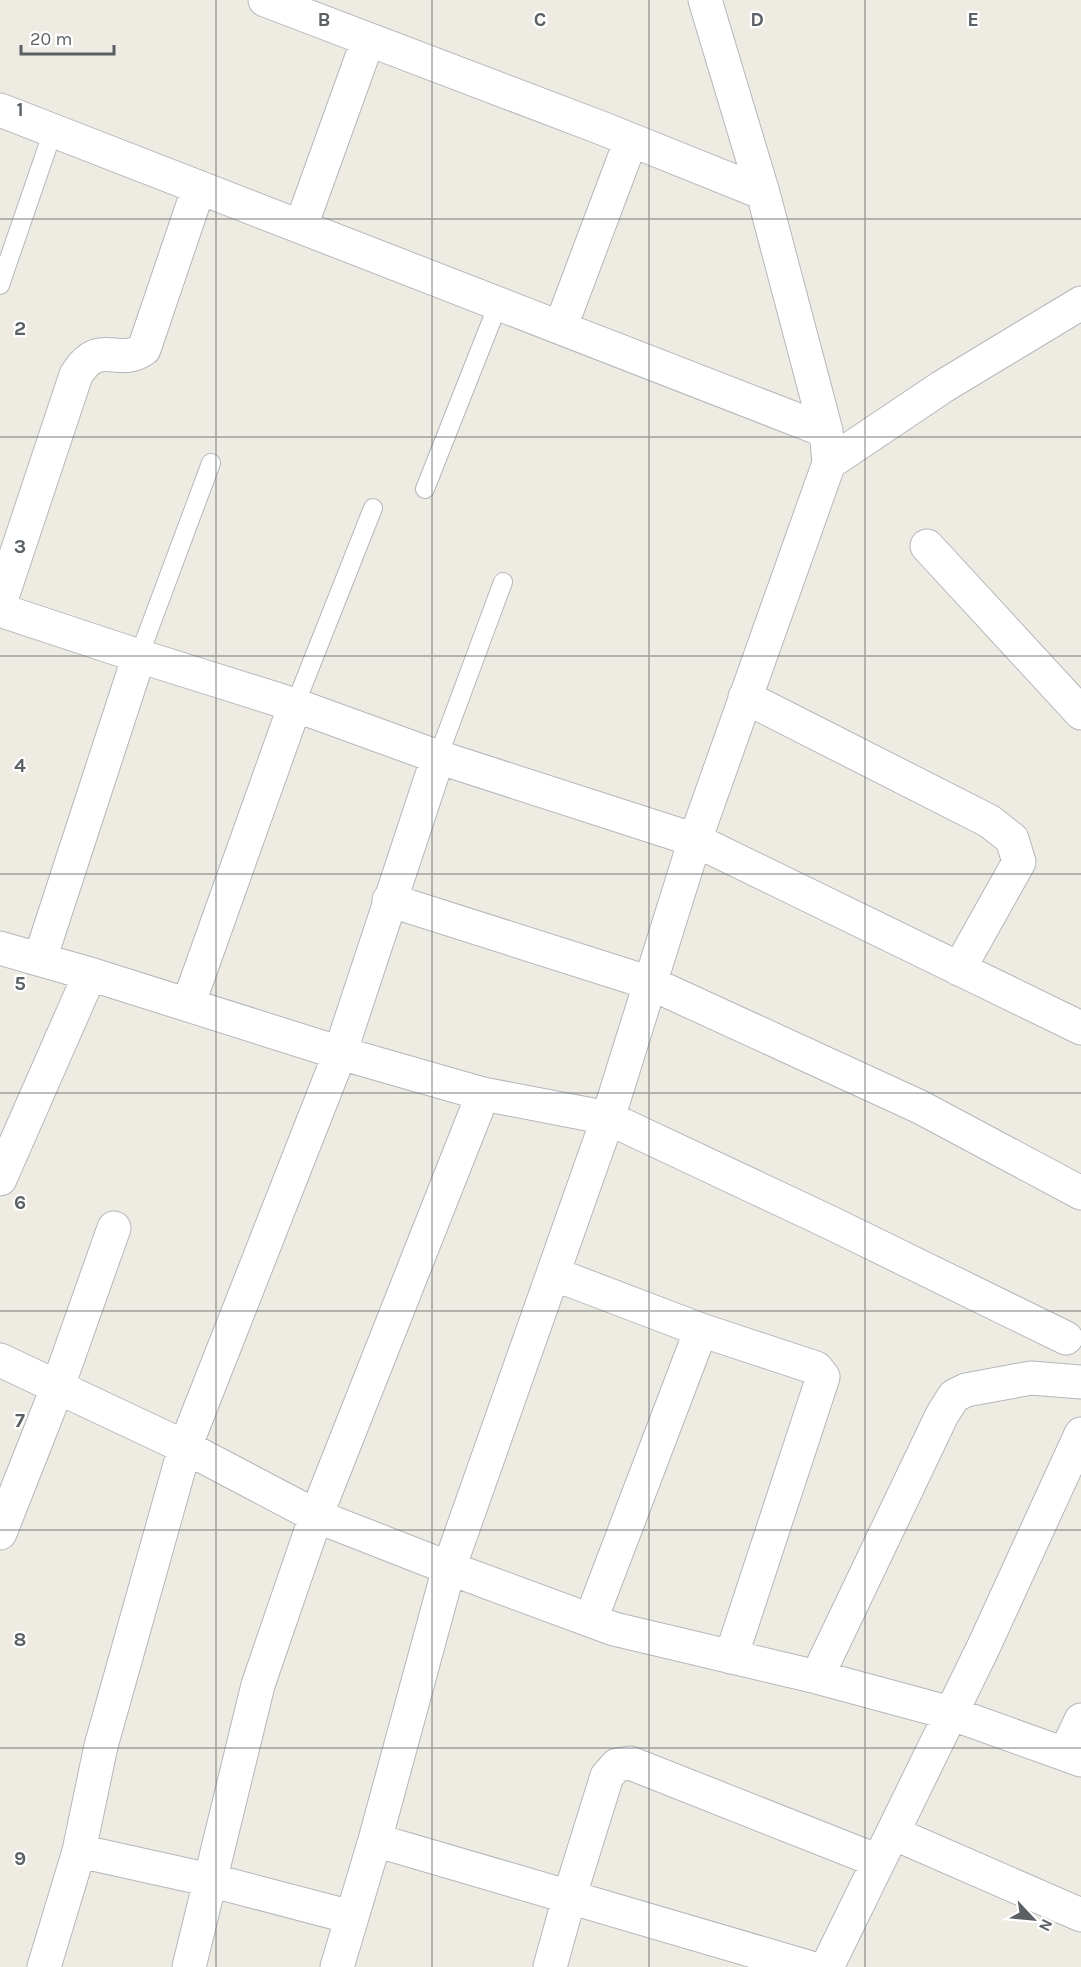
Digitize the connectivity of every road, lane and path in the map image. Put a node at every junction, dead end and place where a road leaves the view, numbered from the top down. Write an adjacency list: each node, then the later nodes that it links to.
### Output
1 (265, 0): 3 (street)
2 (705, 0): 8 (street)
3 (368, 40): 6 (street); 9 (street)
4 (0, 110): 5 (street)
5 (54, 130): 7 (street); 10 (lane)
6 (631, 140): 8 (street); 13 (street)
7 (199, 187): 9 (street); 21 (street)
8 (763, 193): 14 (street)
9 (301, 226): 11 (street)
10 (0, 285)
11 (499, 302): 13 (street); 17 (lane)
12 (1081, 303): 16 (street)
13 (561, 326): 14 (street)
14 (826, 431): 16 (street)
15 (211, 463): 23 (lane)
16 (829, 463): 24 (street)
17 (425, 489)
18 (373, 508): 25 (lane)
19 (927, 546): 26 (street)
20 (503, 582): 27 (lane)
21 (0, 603)
22 (0, 610): 23 (street)
23 (139, 656): 25 (street); 31 (street)
24 (745, 697): 28 (street); 32 (street)
25 (295, 705): 27 (street); 35 (street)
26 (1081, 713)
27 (438, 757): 28 (street); 29 (street)
28 (694, 840): 32 (street); 34 (street)
29 (389, 900): 34 (street); 37 (street)
30 (0, 948): 31 (street)
31 (40, 959): 33 (street)
32 (959, 969): 36 (street)
33 (90, 974): 35 (street); 40 (street)
34 (650, 983): 39 (street); 41 (street)
35 (188, 1005): 37 (street)
36 (1081, 1028)
37 (340, 1053): 38 (street); 51 (street)
38 (483, 1094): 39 (street); 52 (street)
39 (608, 1119): 43 (street); 45 (street)
40 (0, 1179)
41 (1081, 1193)
42 (114, 1228): 49 (street)
43 (554, 1274): 44 (street); 54 (street)
44 (701, 1330): 55 (street); 56 (street)
45 (1074, 1331): 47 (street)
46 (0, 1360): 49 (street)
47 (1031, 1378): 48 (street); 57 (street)
48 (1081, 1382)
49 (58, 1386): 51 (street); 53 (street)
50 (1081, 1434): 58 (street)
51 (184, 1447): 52 (street); 63 (street)
52 (316, 1516): 54 (street); 64 (street)
53 (0, 1533)
54 (449, 1568): 55 (street); 61 (street)
55 (591, 1619): 56 (street)
56 (731, 1657): 57 (street)
57 (817, 1677): 58 (street)
58 (950, 1713): 60 (street); 62 (street)
59 (1081, 1720): 60 (street)
60 (1073, 1757)
61 (375, 1840): 65 (street); 67 (street)
62 (886, 1847): 65 (street); 66 (street); 73 (street)
63 (79, 1851): 64 (street); 68 (street)
64 (210, 1880): 67 (street); 69 (street)
65 (569, 1898): 71 (street); 72 (street)
66 (1081, 1914)
67 (351, 1917): 70 (street)
68 (44, 1967)
69 (189, 1967)
70 (337, 1967)
71 (550, 1967)
72 (808, 1967)
73 (827, 1967)

